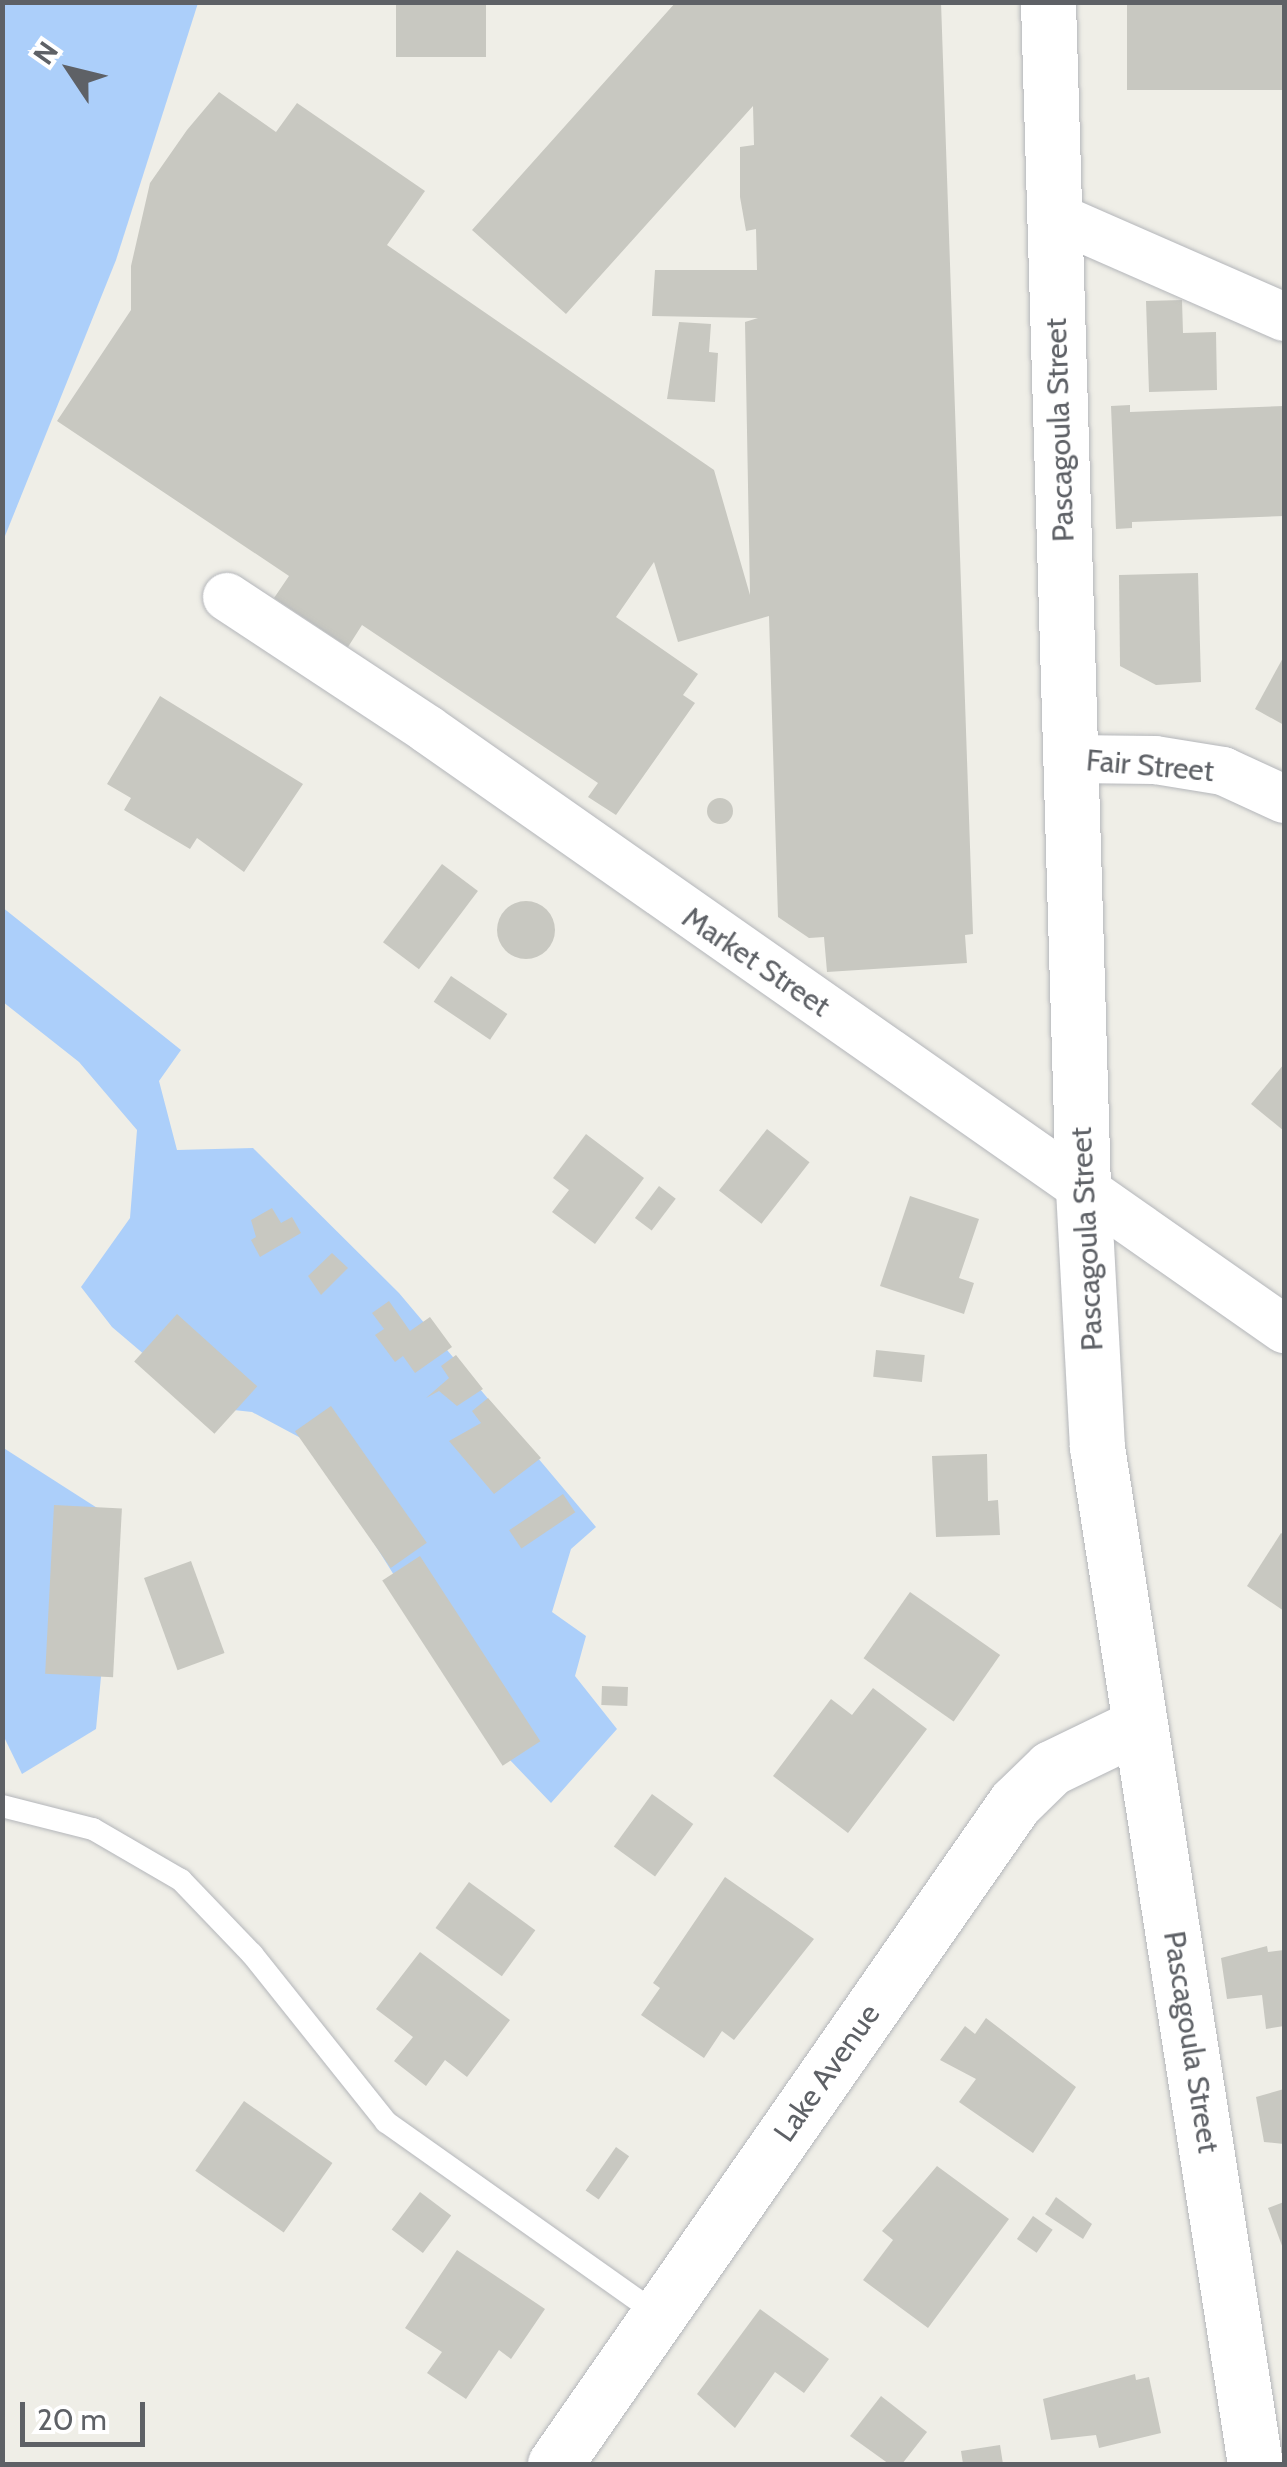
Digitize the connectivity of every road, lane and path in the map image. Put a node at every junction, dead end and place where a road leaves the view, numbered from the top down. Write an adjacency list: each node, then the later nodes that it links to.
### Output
1 (1048, 2): 2 (street, Pascagoula Street)
2 (1054, 216): 3 (street); 5 (street, Pascagoula Street)
3 (1284, 317)
4 (227, 596): 7 (street, Market Street)
5 (1070, 759): 6 (street, Fair Street); 7 (street, Pascagoula Street)
6 (1284, 799)
7 (1083, 1189): 8 (street, Market Street); 9 (street, Pascagoula Street)
8 (1284, 1329)
9 (1138, 1726): 11 (street, Lake Avenue); 13 (street, Pascagoula Street)
10 (2, 1806): 11 (lane)
11 (659, 2315): 12 (street, Lake Avenue)
12 (555, 2464)
13 (1255, 2464)

